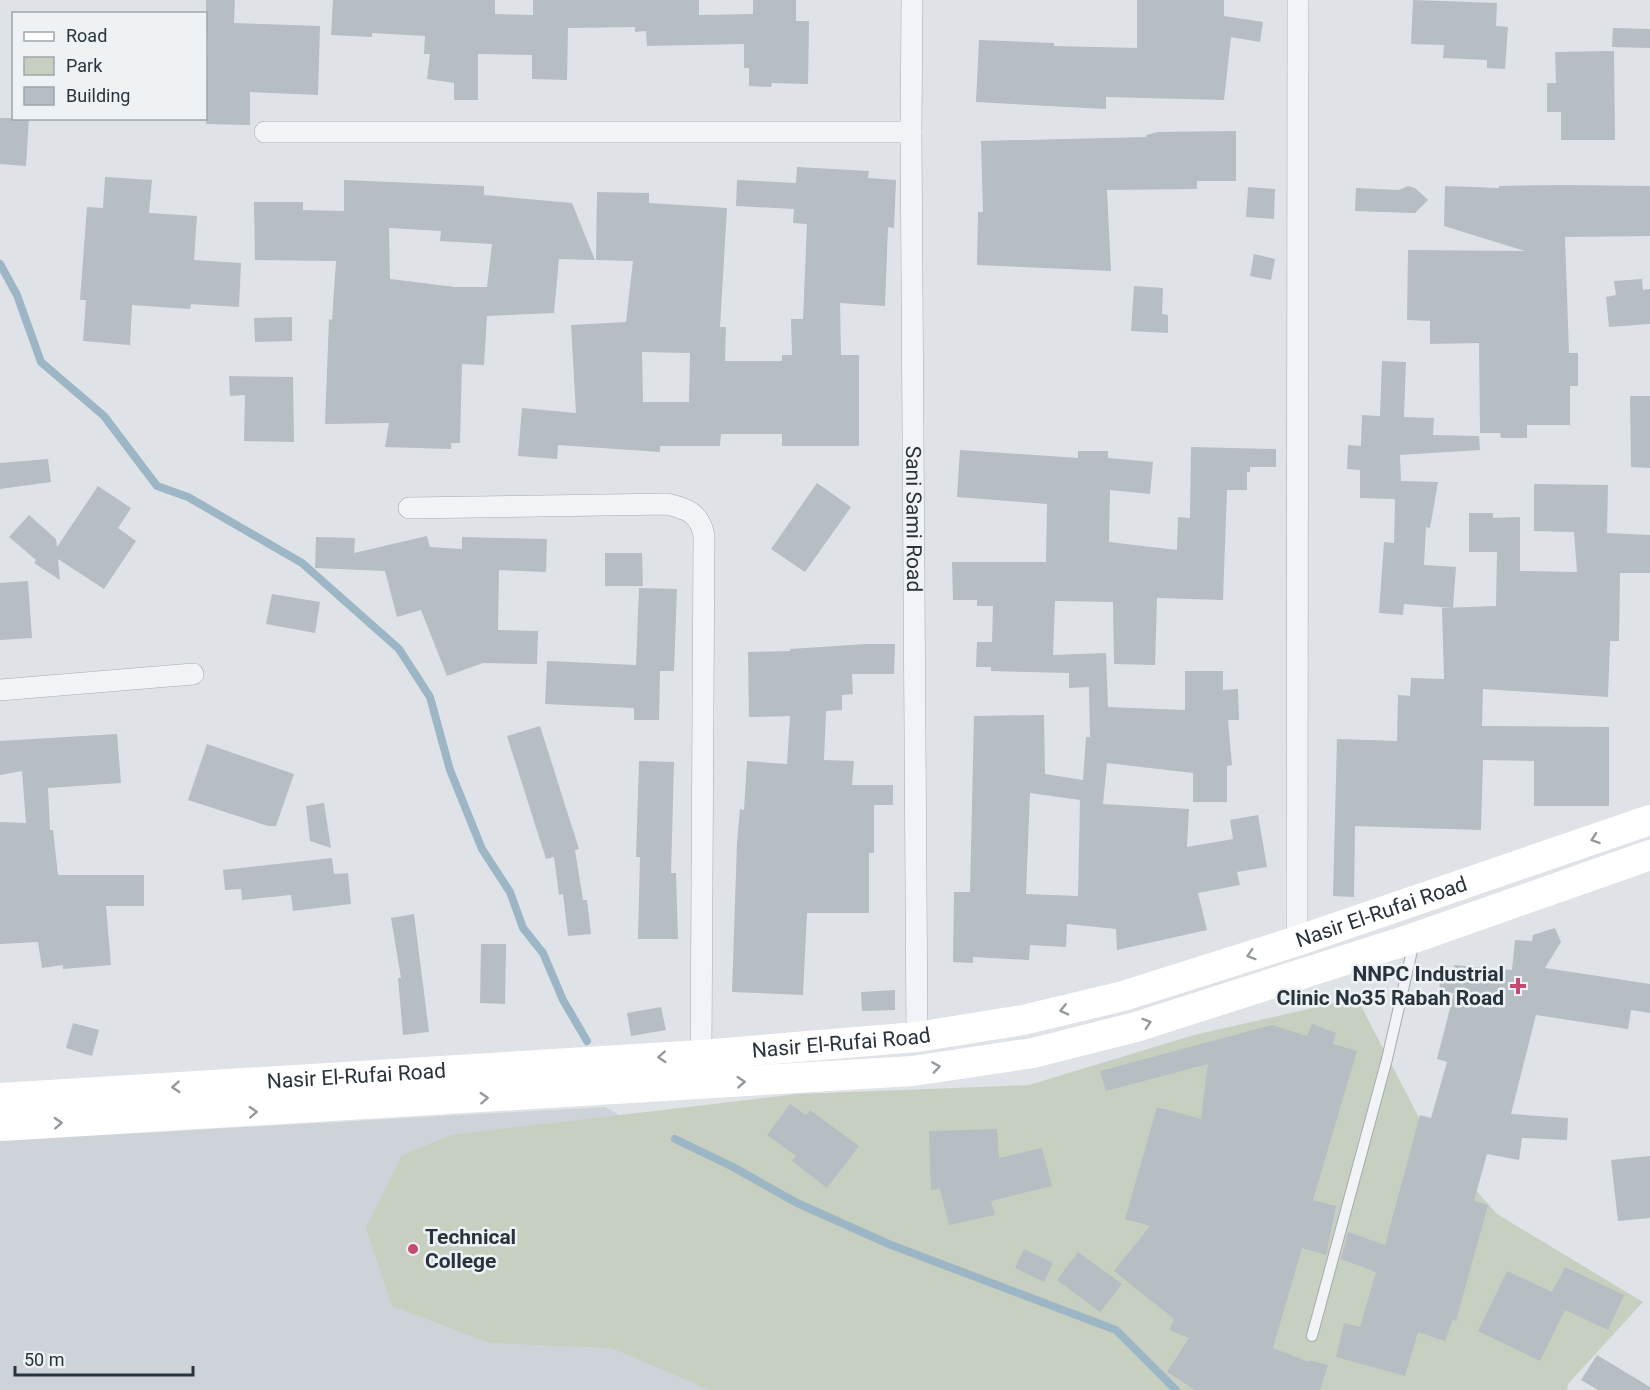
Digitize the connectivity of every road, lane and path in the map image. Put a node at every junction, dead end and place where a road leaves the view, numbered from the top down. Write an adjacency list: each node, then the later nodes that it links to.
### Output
1 (912, 0): 4 (street, Sani Sami Road)
2 (1298, 0): 11 (street)
3 (265, 132): 4 (street)
4 (910, 132): 12 (street, Sani Sami Road)
5 (409, 508): 13 (street)
6 (193, 674): 7 (street)
7 (0, 690)
8 (1650, 820): 11 (main road, Nasir El-Rufai Road, one-way to 11)
9 (1650, 855): 10 (main road, Nasir El-Rufai Road)
10 (1414, 939): 16 (main road, Nasir El-Rufai Road, one-way to 10); 18 (lane)
11 (1297, 940): 12 (main road, Nasir El-Rufai Road, one-way to 12)
12 (917, 1037): 13 (main road, Nasir El-Rufai Road)
13 (700, 1055): 14 (main road, Nasir El-Rufai Road, one-way to 14)
14 (423, 1072): 15 (main road, Nasir El-Rufai Road, one-way to 15); 16 (main road)
15 (0, 1098)
16 (425, 1102): 17 (main road, Nasir El-Rufai Road, one-way to 16)
17 (0, 1126)
18 (1312, 1336)

